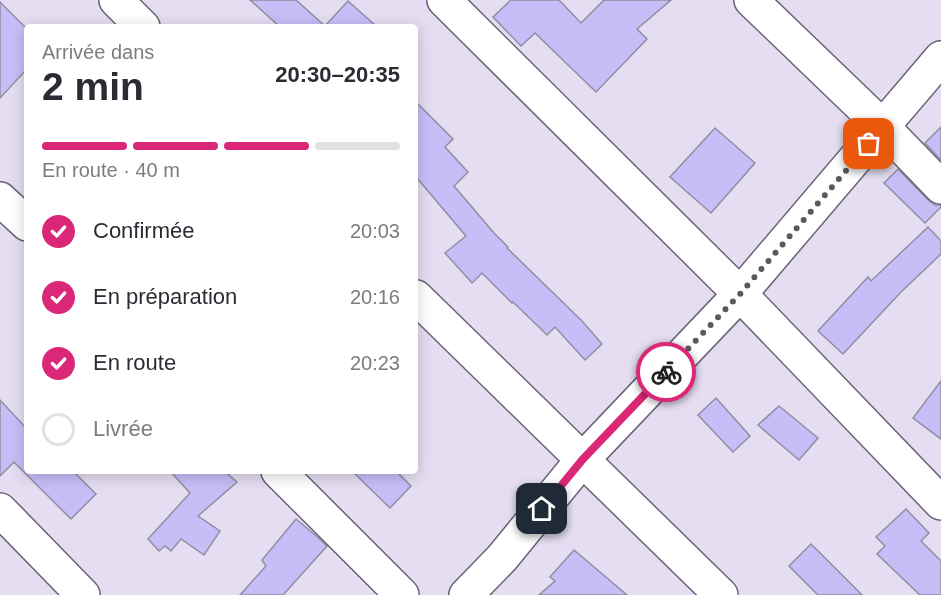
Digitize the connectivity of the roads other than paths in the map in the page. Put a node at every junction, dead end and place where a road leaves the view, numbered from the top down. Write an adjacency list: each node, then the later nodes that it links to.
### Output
1 (116, 0): 4 (street)
2 (444, 0): 10 (street)
3 (751, 0): 6 (street)
4 (140, 24)
5 (941, 58): 6 (street)
6 (883, 128): 7 (street); 10 (street)
7 (941, 187)
8 (0, 199): 9 (street)
9 (24, 221)
10 (740, 294): 12 (street); 14 (street)
11 (418, 299): 12 (street)
12 (583, 459): 18 (street); 19 (street)
13 (281, 474): 17 (street)
14 (941, 502)
15 (0, 510): 16 (street)
16 (83, 595)
17 (402, 595)
18 (466, 595)
19 (721, 595)

